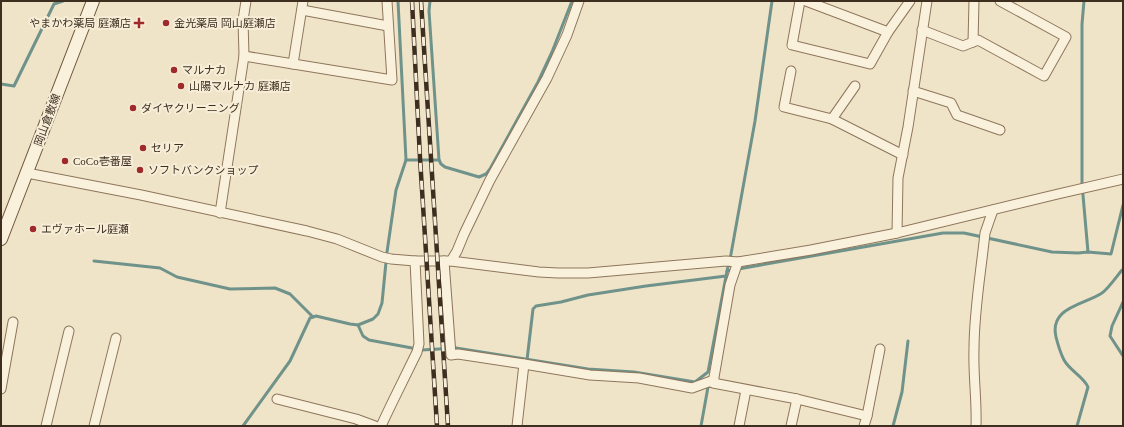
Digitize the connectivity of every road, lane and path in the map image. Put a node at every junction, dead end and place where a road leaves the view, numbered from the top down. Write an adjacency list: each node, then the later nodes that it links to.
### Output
1 (92, 1): 24 (main road, 岡山倉敷線)
2 (246, 1): 16 (street)
3 (387, 1): 12 (street)
4 (579, 1): 31 (street)
5 (800, 1): 14 (street)
6 (806, 1): 14 (street)
7 (910, 1): 14 (street)
8 (926, 1): 13 (street)
9 (974, 1): 15 (street)
10 (1000, 1): 15 (street)
11 (303, 6): 12 (street); 17 (street)
12 (388, 26): 17 (street)
13 (922, 30): 15 (street); 20 (street)
14 (888, 32)
15 (973, 42)
16 (244, 56): 17 (street); 27 (street)
17 (293, 64)
18 (791, 71): 21 (street)
19 (855, 86): 21 (street)
20 (914, 91): 22 (street); 23 (street)
21 (832, 119): 23 (street)
22 (1000, 130)
23 (903, 154): 28 (street)
24 (27, 173): 27 (street); 29 (main road, 岡山倉敷線)
25 (1123, 179): 26 (street)
26 (993, 210): 28 (street); 52 (street)
27 (220, 213): 30 (street)
28 (897, 233): 32 (street)
29 (1, 239)
30 (415, 261): 31 (street); 47 (street)
31 (447, 261): 32 (street); 37 (street)
32 (733, 265): 38 (street)
33 (13, 322): 39 (street)
34 (69, 331): 44 (street)
35 (116, 338): 45 (street)
36 (880, 349): 43 (street)
37 (524, 364): 38 (street); 48 (street)
38 (709, 381): 40 (street)
39 (1, 388)
40 (746, 390): 42 (street); 49 (street)
41 (277, 399): 46 (street)
42 (797, 399): 43 (street); 50 (street)
43 (867, 416): 51 (street)
44 (46, 426)
45 (94, 426)
46 (375, 426)
47 (381, 426)
48 (517, 426)
49 (739, 426)
50 (791, 426)
51 (864, 426)
52 (976, 426)

